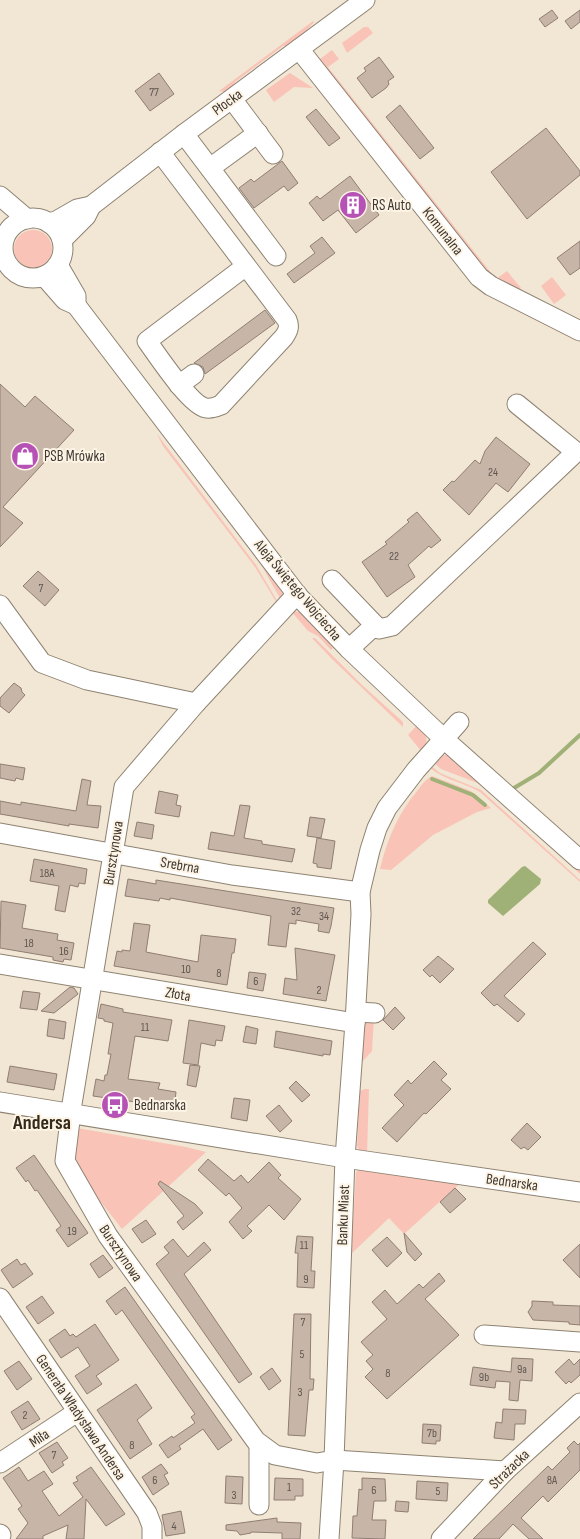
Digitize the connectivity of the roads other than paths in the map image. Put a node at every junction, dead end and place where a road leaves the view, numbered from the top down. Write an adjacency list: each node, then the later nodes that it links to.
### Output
1 (365, 0): 2 (street, Płocka)
2 (299, 48): 3 (street, Płocka); 21 (street, Komunalna)
3 (232, 99): 4 (street); 5 (street, Płocka)
4 (258, 133): 7 (street); 8 (street)
5 (184, 134): 6 (street, Płocka); 8 (street)
6 (160, 152): 10 (street, Płocka); 17 (street)
7 (273, 154)
8 (210, 168): 15 (street)
9 (0, 196): 11 (street)
10 (91, 206): 12 (street, Płocka); 14 (street, Płocka)
11 (27, 219): 12 (street); 13 (street)
12 (49, 223): 14 (street)
13 (4, 225): 16 (street)
14 (62, 240): 18 (street)
15 (276, 256)
16 (2, 259): 19 (street)
17 (246, 266): 17 (street)
18 (51, 271): 19 (street); 25 (street, Aleja Świętego Wojciecha)
19 (18, 274): 20 (street)
20 (0, 282)
21 (580, 331)
22 (516, 404): 23 (street)
23 (578, 454): 27 (street)
24 (332, 580): 27 (street)
25 (297, 594): 28 (street, Aleja Świętego Wojciecha); 29 (street)
26 (0, 604): 29 (street)
27 (375, 625): 28 (street)
28 (349, 650): 31 (street, Aleja Świętego Wojciecha)
29 (196, 703): 33 (street, Bursztynowa)
30 (459, 722): 31 (street, Banku Miast)
31 (444, 738): 34 (street, Aleja Świętego Wojciecha); 35 (street, Banku Miast)
32 (0, 833): 33 (street, Srebrna)
33 (112, 854): 35 (street, Srebrna); 37 (street, Bursztynowa)
34 (580, 860)
35 (360, 892): 39 (street, Banku Miast)
36 (0, 964): 37 (street, Złota)
37 (92, 979): 39 (street, Złota); 41 (street, Bursztynowa)
38 (375, 1013): 39 (street, Złota)
39 (355, 1018): 42 (street, Banku Miast)
40 (0, 1102): 41 (street, Bednarska)
41 (70, 1113): 42 (street, Bednarska); 49 (street, Bursztynowa)
42 (345, 1158): 43 (street, Bednarska); 50 (street, Banku Miast)
43 (580, 1192)
44 (2, 1304): 48 (street, Generała Władysława Andersa)
45 (484, 1335): 46 (street)
46 (580, 1342)
47 (580, 1403): 52 (street, Strażacka)
48 (77, 1412): 51 (street, Miła); 54 (street, Generała Władysława Andersa)
49 (259, 1444): 50 (street, Bursztynowa); 53 (street)
50 (334, 1460): 52 (street, Bursztynowa); 55 (street, Banku Miast)
51 (0, 1464)
52 (506, 1471): 56 (street, Strażacka)
53 (259, 1504)
54 (152, 1539)
55 (329, 1539)
56 (442, 1539)

